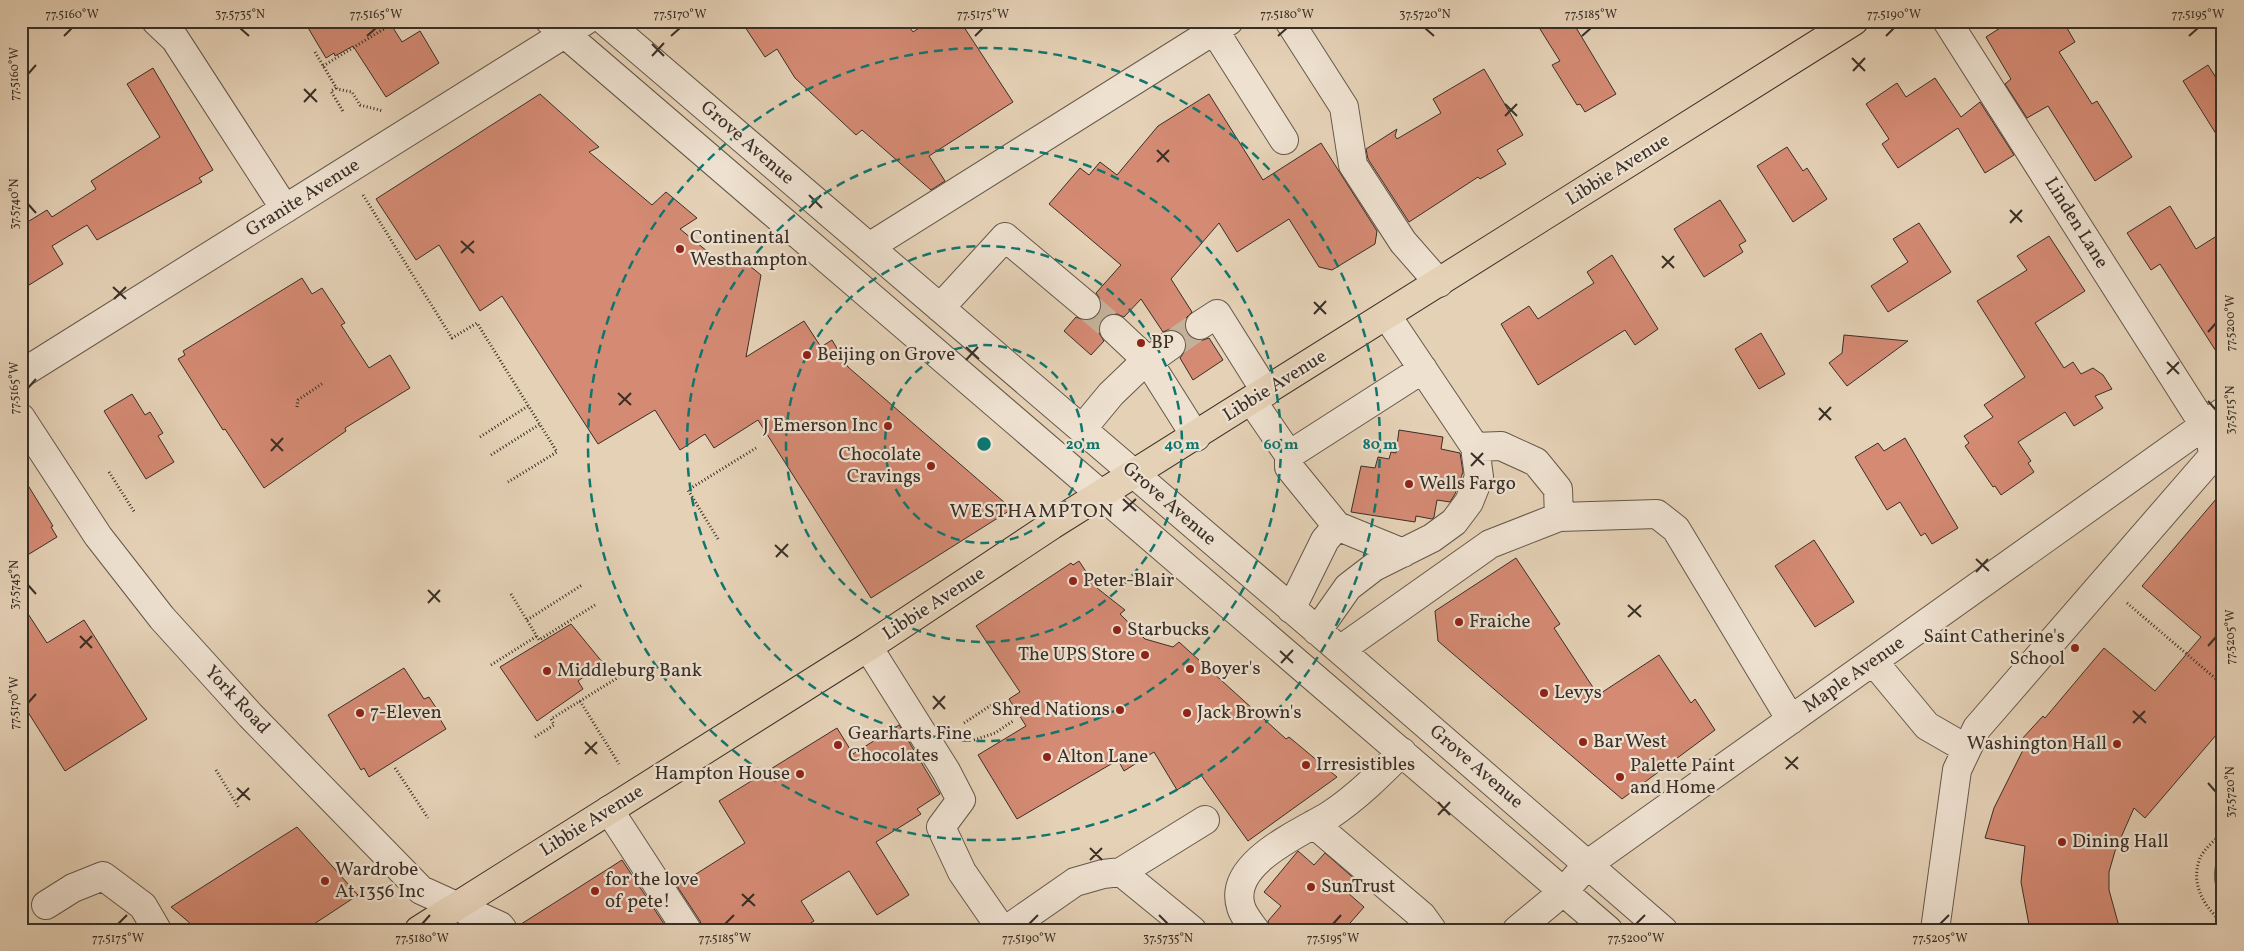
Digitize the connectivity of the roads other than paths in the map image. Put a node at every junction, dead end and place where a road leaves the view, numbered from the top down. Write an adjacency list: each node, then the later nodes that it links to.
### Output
1 (156, 21): 9 (street)
2 (605, 21): 10 (street, Grove Avenue)
3 (1290, 21): 11 (street)
4 (1854, 21): 11 (main road, Libbie Avenue)
5 (1947, 21): 23 (street, Linden Lane)
6 (1222, 25): 8 (street); 10 (street)
7 (566, 26): 9 (street, Granite Avenue); 29 (street, Grove Avenue)
8 (1284, 140)
9 (285, 209): 20 (street, Granite Avenue)
10 (869, 247): 13 (street, Grove Avenue)
11 (1439, 283): 14 (main road, Libbie Avenue)
12 (1086, 304): 13 (street)
13 (940, 308): 24 (street, Grove Avenue)
14 (1387, 316): 19 (street); 21 (main road, Libbie Avenue)
15 (1200, 325): 21 (street)
16 (1114, 329): 18 (street)
17 (1171, 345): 18 (street)
18 (1148, 361): 24 (street); 25 (street)
19 (1423, 369): 26 (street); 27 (street)
20 (21, 374)
21 (1259, 397): 25 (main road, Libbie Avenue); 27 (street)
22 (21, 418): 48 (street, York Road)
23 (2214, 418): 37 (street, Maple Avenue); 39 (street, Linden Lane)
24 (1082, 429): 28 (street, Grove Avenue)
25 (1196, 437): 28 (main road, Libbie Avenue)
26 (1475, 447): 30 (street); 32 (street)
27 (1289, 455): 31 (street)
28 (1135, 474): 29 (main road, Libbie Avenue); 33 (street, Grove Avenue)
29 (1102, 495): 35 (main road, Libbie Avenue); 40 (street, Grove Avenue)
30 (1559, 517): 36 (street); 38 (street)
31 (1337, 526): 32 (street); 33 (street)
32 (1403, 552): 34 (street)
33 (1291, 609): 34 (street, Grove Avenue)
34 (1317, 631): 36 (street, Grove Avenue)
35 (868, 647): 41 (main road, Libbie Avenue); 53 (street)
36 (1340, 650): 44 (street, Grove Avenue)
37 (1873, 661): 38 (street, Maple Avenue); 39 (street)
38 (1791, 720): 44 (street, Maple Avenue)
39 (1967, 749): 60 (street)
40 (1402, 752): 43 (street); 46 (street, Grove Avenue)
41 (609, 810): 48 (main road, Libbie Avenue); 52 (street)
42 (1205, 820): 45 (street)
43 (1314, 824): 55 (street); 56 (street)
44 (1588, 864): 46 (street, Maple Avenue); 59 (street, Grove Avenue)
45 (1122, 872): 53 (street); 54 (street)
46 (1564, 891): 57 (street, Maple Avenue); 58 (street, Grove Avenue)
47 (46, 905): 49 (street)
48 (456, 906): 50 (main road, Libbie Avenue); 51 (street, York Road)
49 (157, 930)
50 (419, 930)
51 (503, 930)
52 (686, 930)
53 (1004, 930)
54 (1192, 930)
55 (1255, 930)
56 (1432, 930)
57 (1517, 930)
58 (1608, 930)
59 (1663, 930)
60 (1935, 930)

